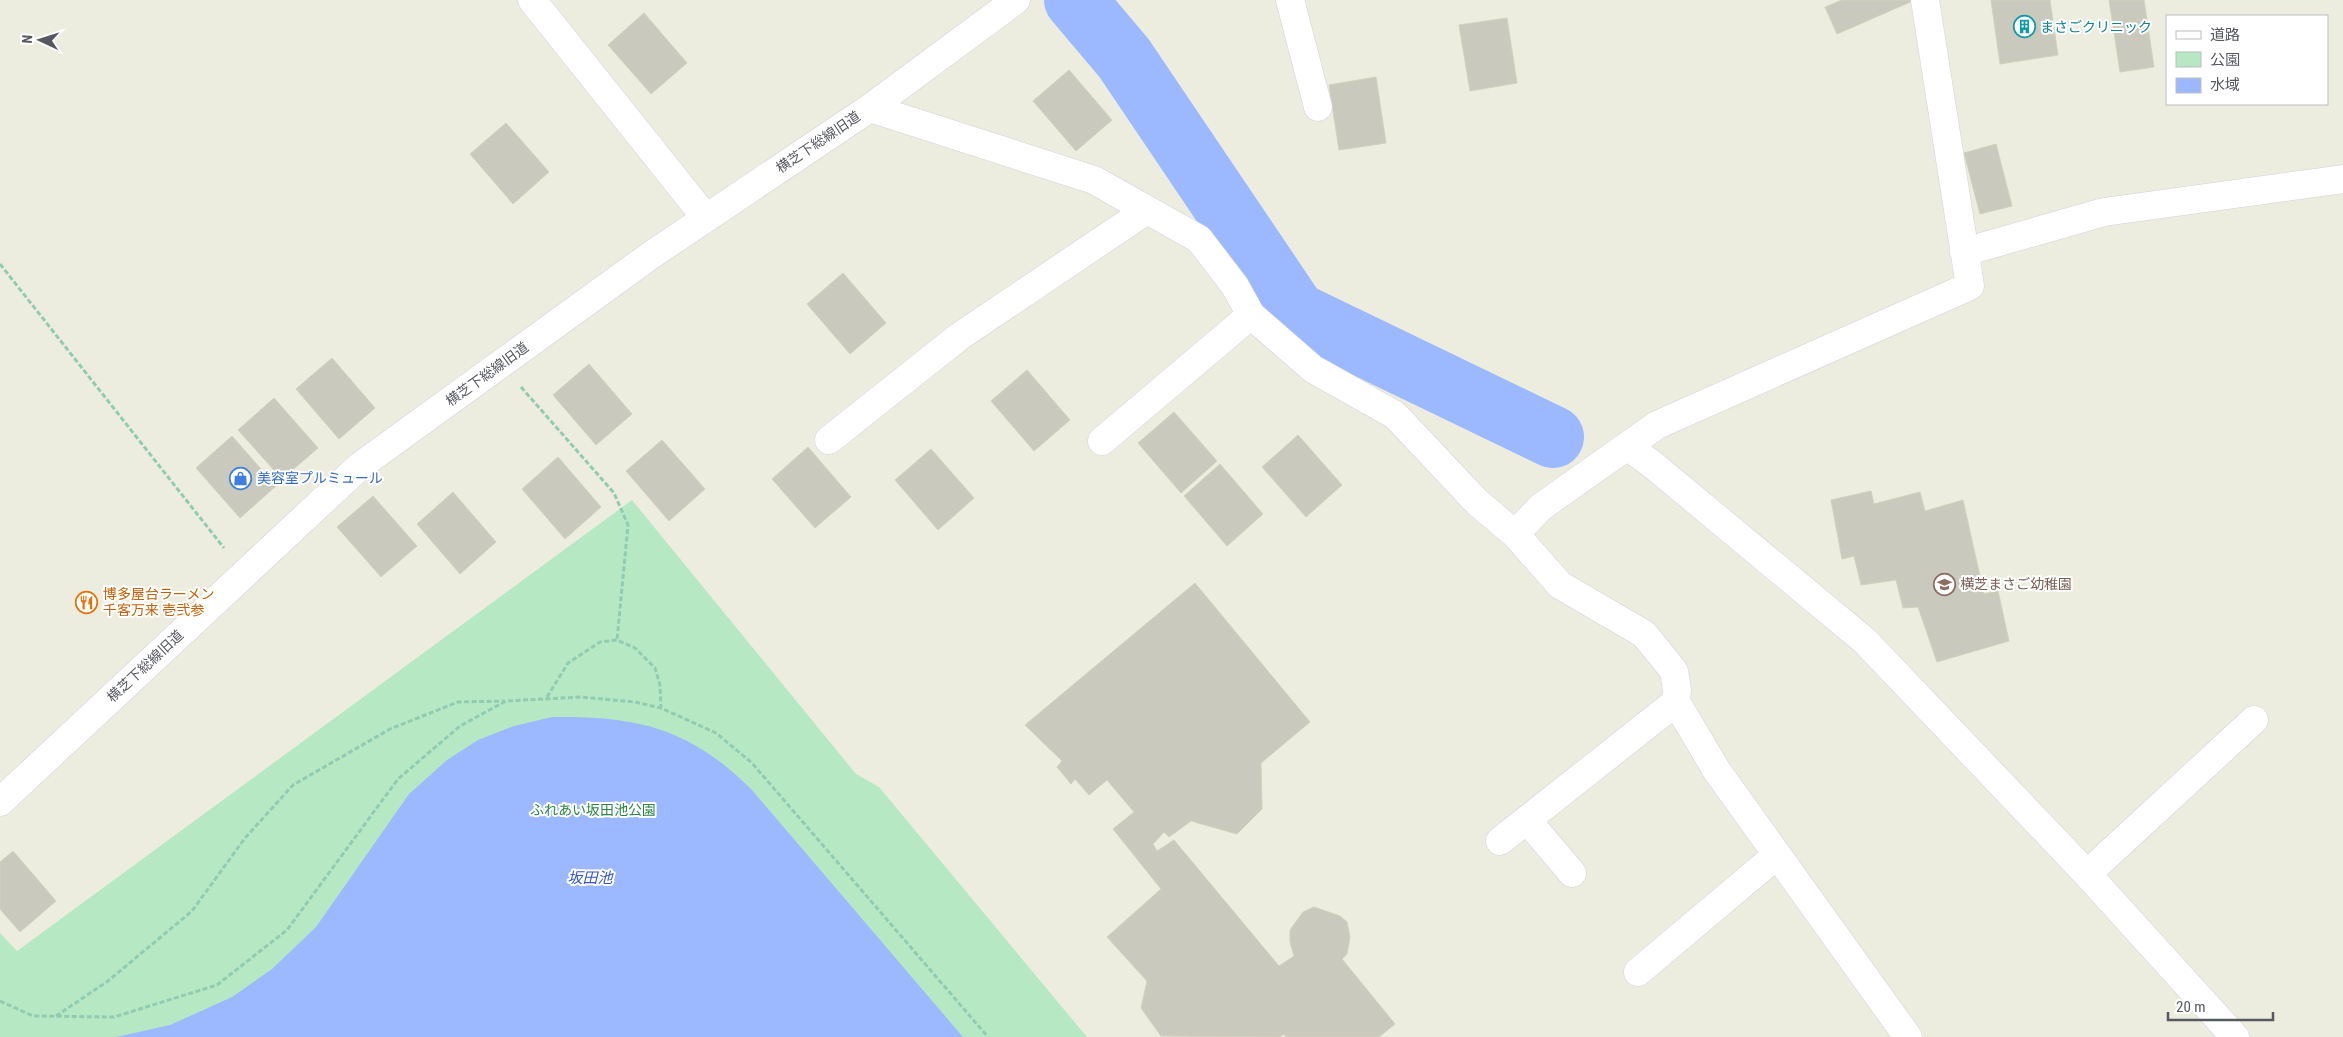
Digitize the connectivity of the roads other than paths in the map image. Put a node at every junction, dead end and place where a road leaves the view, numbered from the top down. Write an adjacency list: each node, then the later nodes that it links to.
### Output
1 (532, 0): 9 (street)
2 (1290, 0): 5 (street)
3 (1925, 0): 10 (street)
4 (1013, 1): 6 (street, 横芝下総線旧道)
5 (1318, 107)
6 (870, 108): 8 (street); 9 (street, 横芝下総線旧道)
7 (2343, 179): 10 (street)
8 (1146, 210): 11 (street); 12 (street)
9 (706, 218): 18 (street, 横芝下総線旧道)
10 (1964, 252): 14 (street)
11 (1251, 315): 13 (street); 15 (street)
12 (828, 440)
13 (1102, 441)
14 (1627, 446): 15 (street); 23 (street)
15 (1515, 534): 16 (street)
16 (1676, 702): 19 (street); 21 (street)
17 (2254, 720): 23 (street)
18 (0, 802)
19 (1527, 820): 20 (street); 22 (street)
20 (1500, 841)
21 (1777, 854): 24 (street); 25 (street)
22 (1572, 873)
23 (2087, 874): 26 (street)
24 (1638, 972)
25 (1908, 1037)
26 (2235, 1037)

